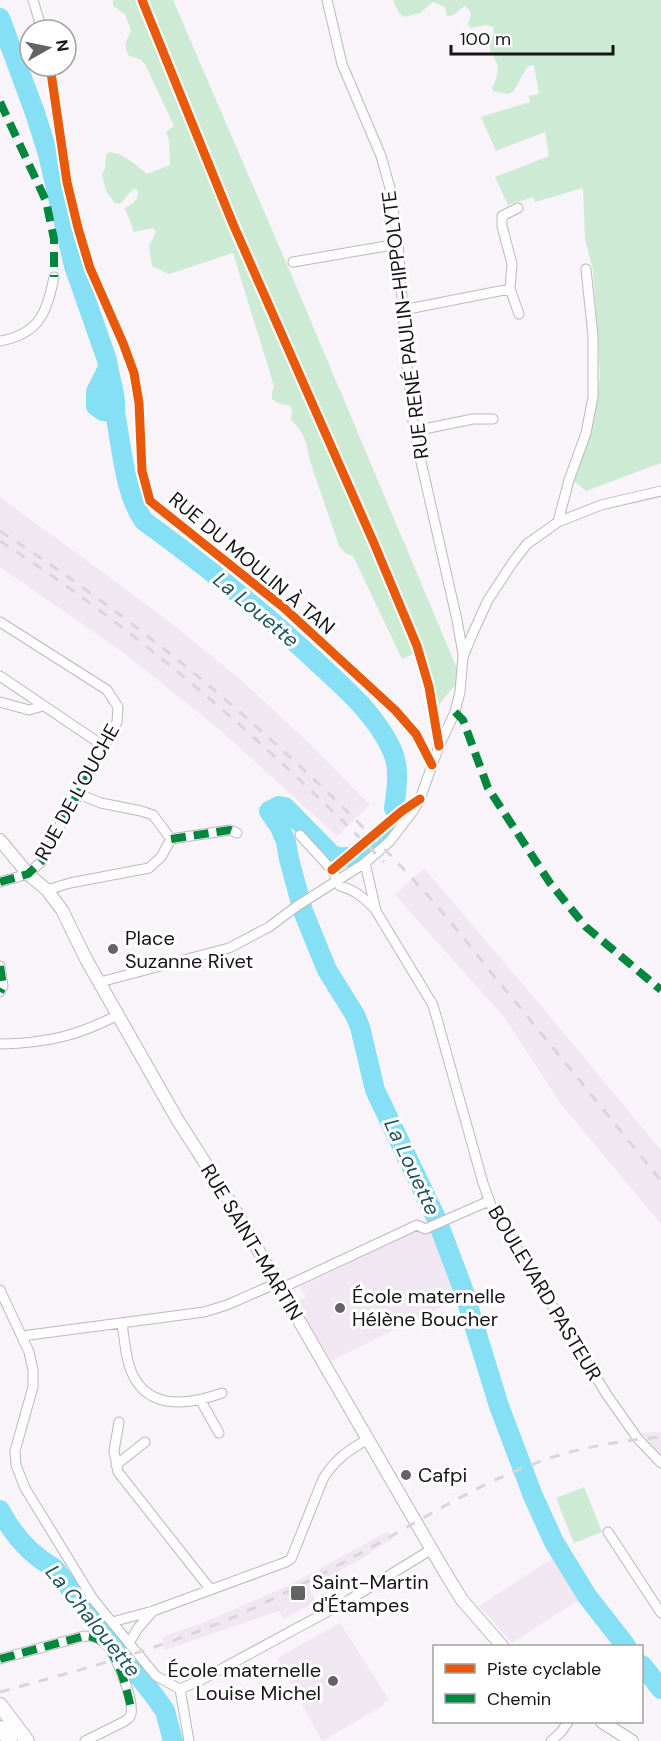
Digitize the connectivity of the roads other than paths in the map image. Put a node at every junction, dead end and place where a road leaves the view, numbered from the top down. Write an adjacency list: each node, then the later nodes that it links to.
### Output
1 (33, 0): 3 (street)
2 (327, 0): 6 (street, RUE RENÉ PAULIN-HIPPOLYTE)
3 (38, 18)
4 (52, 78): 24 (street, RUE DU MOULIN À TAN)
5 (518, 208): 10 (street)
6 (398, 244): 7 (street); 11 (street, RUE RENÉ PAULIN-HIPPOLYTE)
7 (293, 262)
8 (586, 268): 17 (street)
9 (54, 277): 13 (street)
10 (510, 289): 11 (street); 12 (street)
11 (403, 310): 15 (street, RUE RENÉ PAULIN-HIPPOLYTE)
12 (519, 315)
13 (0, 341)
14 (493, 419): 15 (street)
15 (414, 431): 19 (street, RUE RENÉ PAULIN-HIPPOLYTE)
16 (661, 491): 17 (street)
17 (558, 522): 19 (street)
18 (0, 622): 23 (street, RUE DE L'OUCHE)
19 (463, 657): 24 (street)
20 (0, 676): 22 (street)
21 (0, 702): 22 (street)
22 (43, 706): 23 (street)
23 (105, 747): 25 (street, RUE DE L'OUCHE)
24 (430, 761): 30 (street)
25 (79, 794): 28 (street); 31 (street, RUE DE L'OUCHE)
26 (237, 833): 28 (street)
27 (300, 835): 32 (street, BOULEVARD PASTEUR)
28 (171, 839): 34 (street)
29 (0, 840): 31 (main road, RUE SAINT-MARTIN)
30 (365, 863): 32 (street); 35 (street, BOULEVARD PASTEUR)
31 (28, 874): 33 (street); 34 (main road, RUE SAINT-MARTIN)
32 (338, 880): 35 (street, BOULEVARD PASTEUR); 37 (street)
33 (0, 882)
34 (47, 890): 37 (main road, RUE SAINT-MARTIN)
35 (376, 911): 41 (street, BOULEVARD PASTEUR)
36 (0, 966): 38 (street)
37 (100, 982): 39 (main road, RUE SAINT-MARTIN)
38 (0, 992)
39 (118, 1015): 40 (street); 42 (main road, RUE SAINT-MARTIN)
40 (0, 1044)
41 (489, 1201): 42 (street); 52 (street, BOULEVARD PASTEUR)
42 (278, 1286): 44 (street); 50 (main road, RUE SAINT-MARTIN)
43 (0, 1290): 45 (street)
44 (122, 1323): 45 (street); 47 (street)
45 (22, 1336): 59 (street)
46 (222, 1394): 47 (street)
47 (201, 1401): 49 (street)
48 (119, 1422): 53 (street)
49 (219, 1433)
50 (368, 1439): 55 (main road, RUE SAINT-MARTIN); 56 (street)
51 (145, 1442): 53 (street)
52 (661, 1463)
53 (116, 1465): 56 (street)
54 (608, 1532): 58 (street)
55 (432, 1549): 61 (main road, RUE SAINT-MARTIN); 63 (street)
56 (211, 1590): 57 (street)
57 (153, 1611): 59 (street); 60 (street)
58 (661, 1613)
59 (112, 1622): 60 (street)
60 (129, 1643): 63 (street)
61 (500, 1645)
62 (0, 1659): 70 (street)
63 (180, 1689): 71 (street)
64 (0, 1705): 69 (main road)
65 (567, 1723): 72 (street)
66 (604, 1723): 73 (main road)
67 (0, 1728): 68 (main road)
68 (10, 1741)
69 (27, 1741)
70 (85, 1741)
71 (189, 1741)
72 (551, 1741)
73 (632, 1741)

